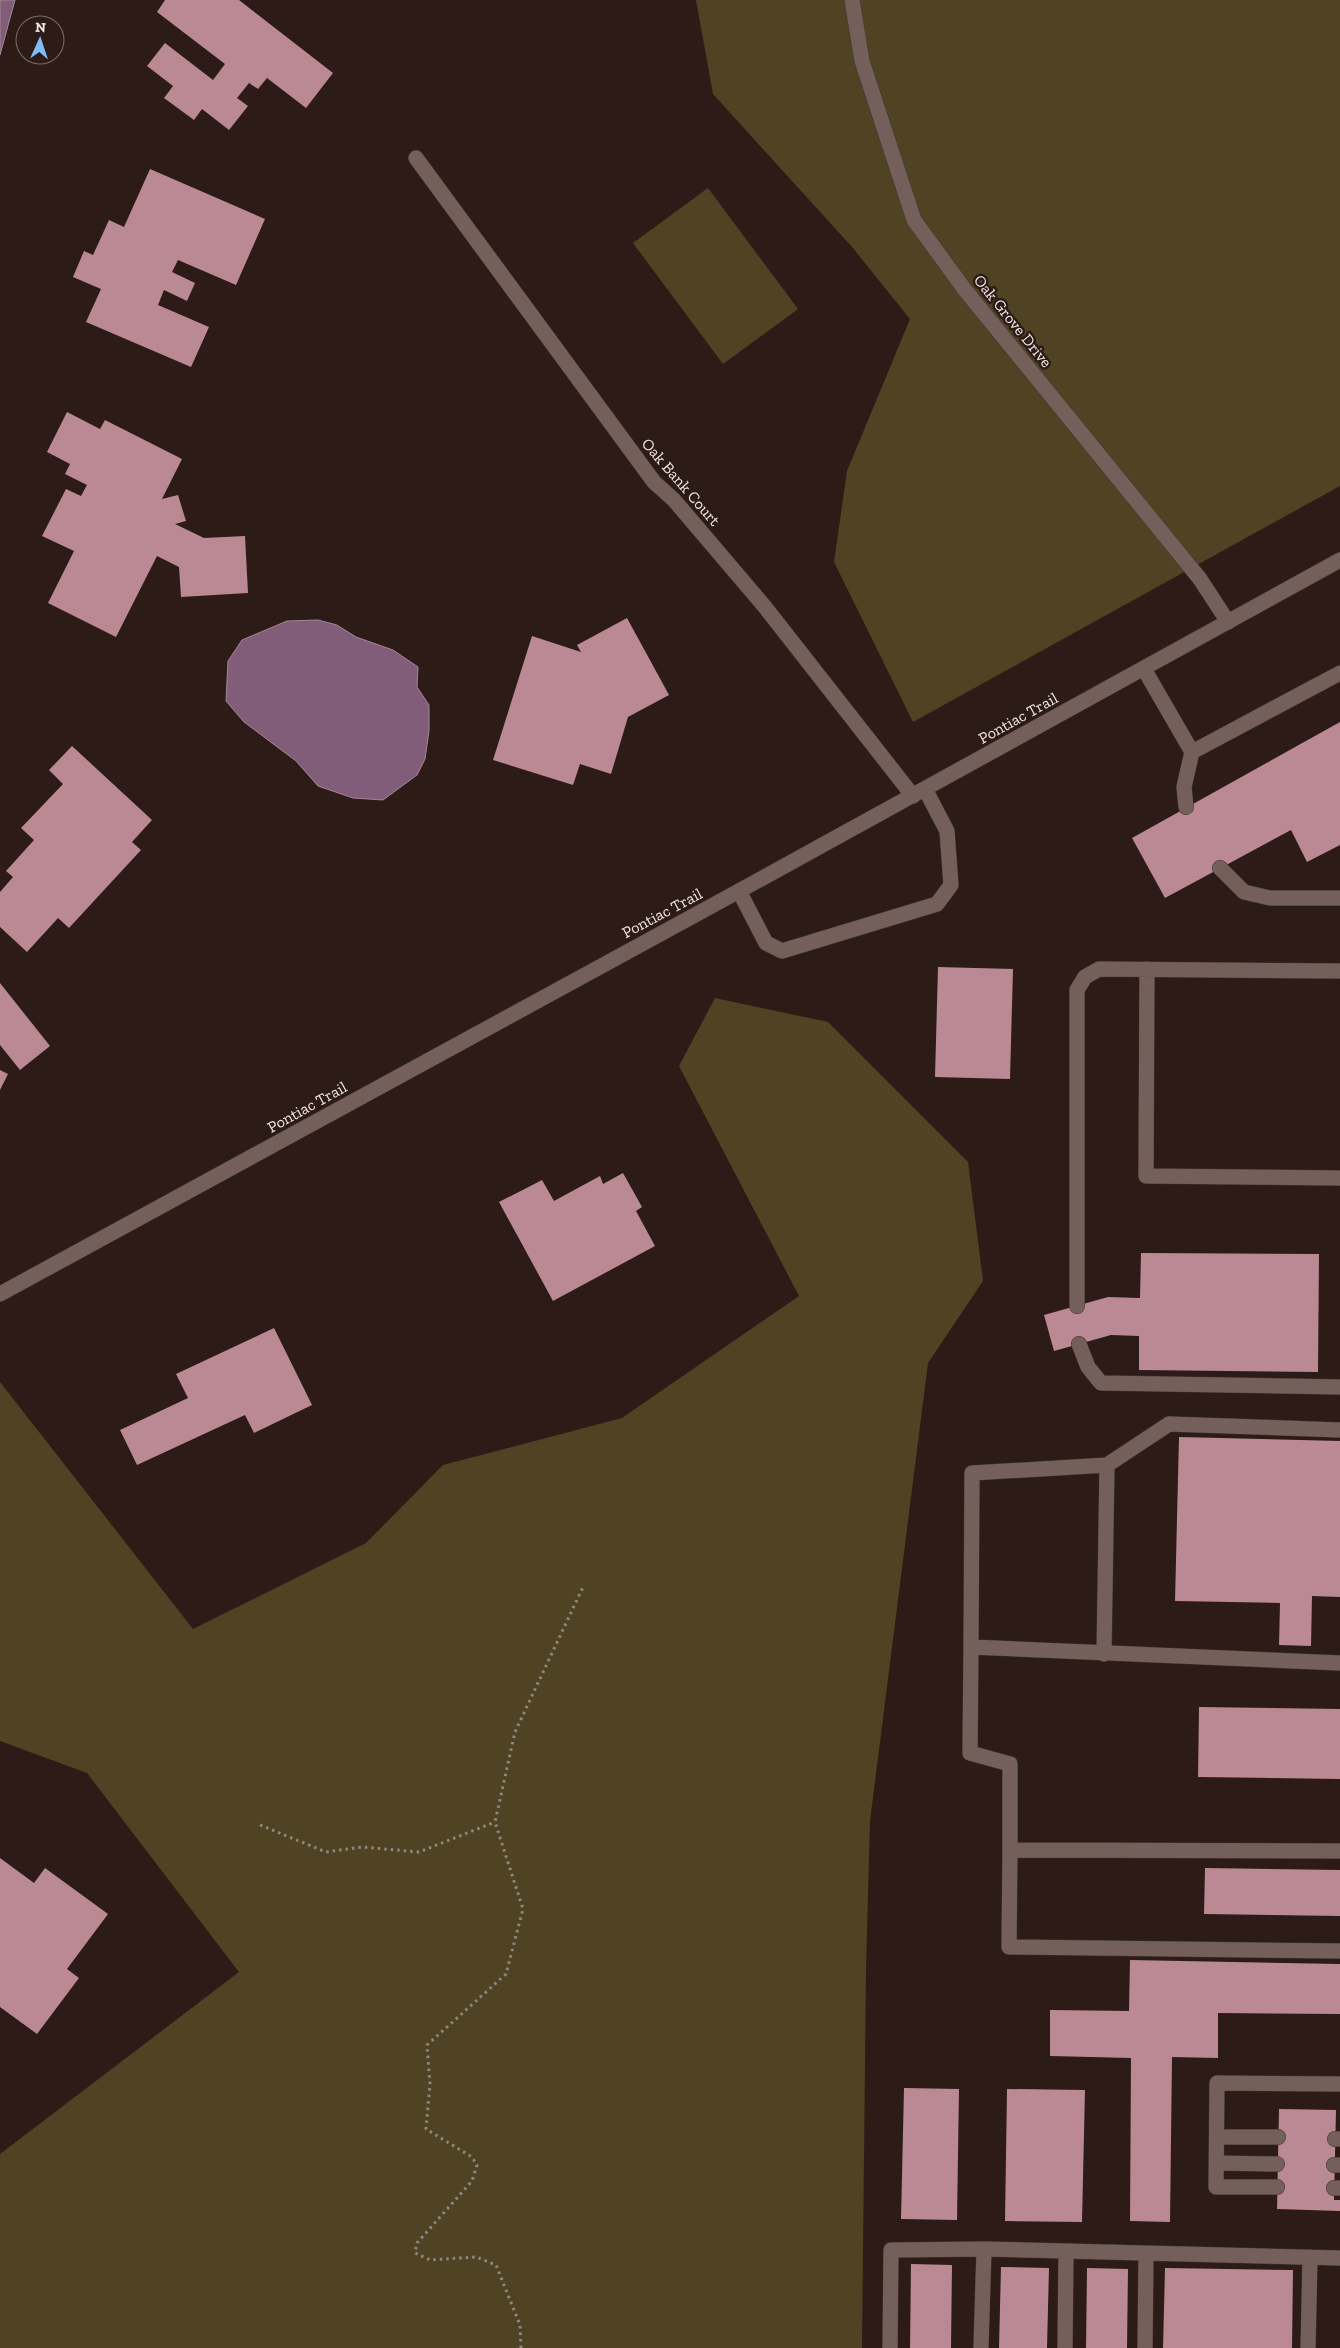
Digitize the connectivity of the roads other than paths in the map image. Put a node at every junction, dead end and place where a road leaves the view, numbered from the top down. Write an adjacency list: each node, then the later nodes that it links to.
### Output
1 (852, 0): 4 (street, Oak Grove Drive)
2 (416, 158): 8 (street, Oak Bank Court)
3 (1340, 560): 4 (street, Pontiac Trail)
4 (1228, 622): 5 (street, Pontiac Trail)
5 (1144, 669): 7 (street); 8 (street, Pontiac Trail)
6 (1340, 673): 7 (street)
7 (1192, 752): 9 (street)
8 (919, 792): 11 (street, Pontiac Trail); 11 (street, Oak Bank Court)
9 (1186, 807)
10 (1220, 868): 12 (street)
11 (738, 891): 16 (street, Pontiac Trail)
12 (1340, 898)
13 (1147, 969): 14 (street); 15 (street); 17 (street)
14 (1340, 971)
15 (1340, 1178)
16 (0, 1294)
17 (1077, 1306)
18 (1079, 1344): 19 (street)
19 (1340, 1387)
20 (1340, 1430): 21 (street)
21 (1107, 1465): 22 (street); 23 (street)
22 (971, 1647): 23 (street); 25 (street)
23 (1104, 1654): 24 (street)
24 (1340, 1663)
25 (1010, 1850): 26 (street); 27 (street)
26 (1340, 1851)
27 (1340, 1950)
28 (1340, 2084): 29 (street)
29 (1217, 2137): 30 (street); 31 (street)
30 (1278, 2137)
31 (1217, 2163): 32 (street); 33 (street)
32 (1277, 2164)
33 (1277, 2187)
34 (984, 2249): 35 (street); 39 (street); 40 (street)
35 (1066, 2252): 36 (street); 41 (street)
36 (1146, 2254): 37 (street); 42 (street)
37 (1310, 2257): 38 (street); 43 (street)
38 (1340, 2258)
39 (890, 2348)
40 (981, 2348)
41 (1065, 2348)
42 (1145, 2348)
43 (1308, 2348)

